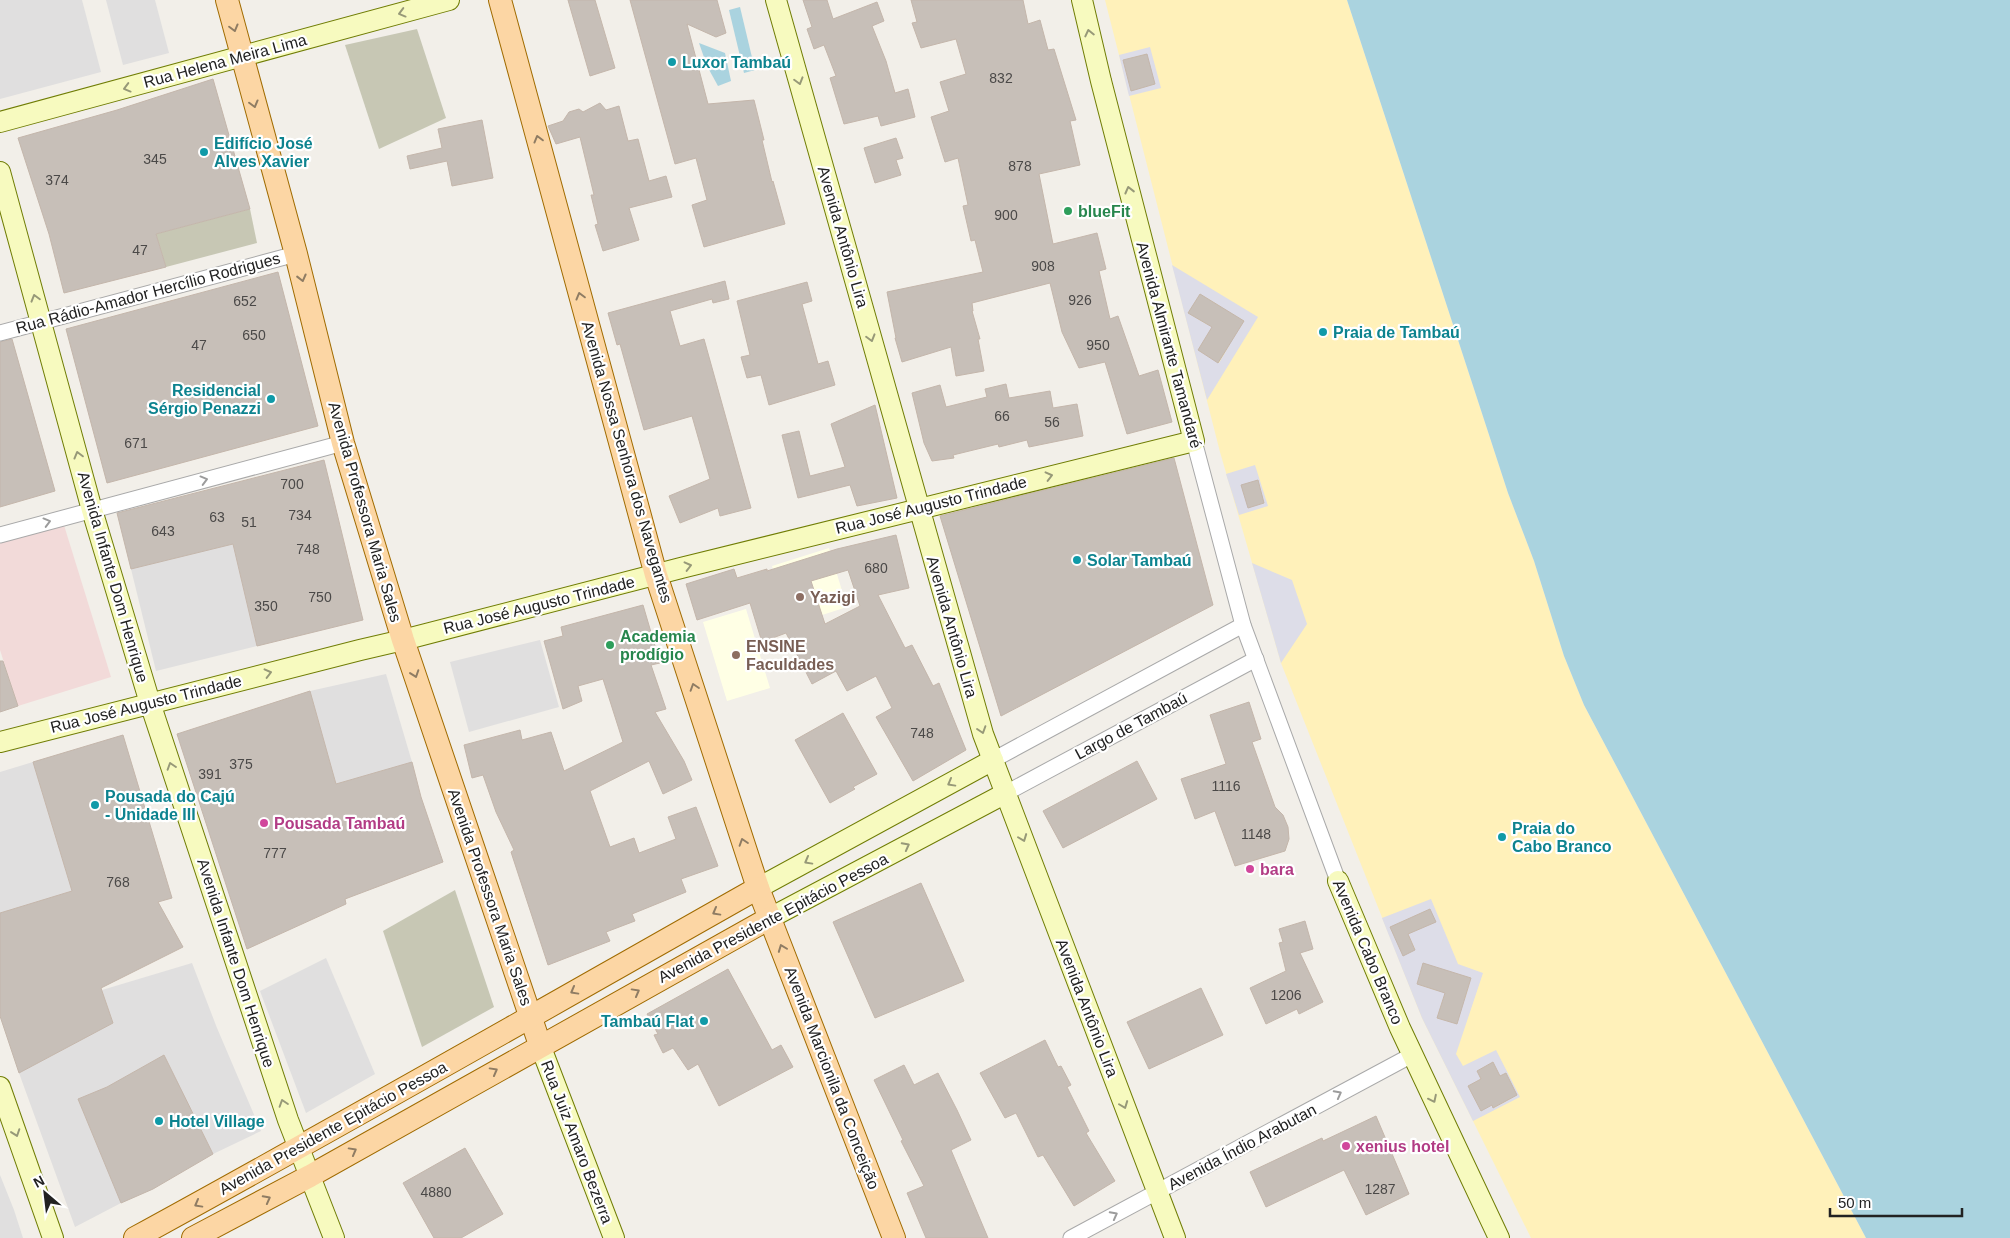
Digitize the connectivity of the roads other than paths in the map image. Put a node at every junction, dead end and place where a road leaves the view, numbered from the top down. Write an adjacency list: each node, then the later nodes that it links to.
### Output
1 (227, 0): 6 (main road, Avenida Professora Maria Sales, one-way to 6)
2 (449, 0): 6 (main road, Rua Helena Meira Lima, one-way to 6)
3 (500, 0): 17 (main road, Avenida Nossa Senhora dos Navegantes, one-way to 3)
4 (776, 0): 14 (main road, Avenida Antônio Lira, one-way to 14)
5 (1082, 0): 12 (main road, Avenida Almirante Tamandaré, one-way to 5)
6 (242, 57): 7 (main road, Rua Helena Meira Lima, one-way to 7); 9 (main road, Avenida Professora Maria Sales, one-way to 9)
7 (0, 122)
8 (0, 172): 10 (main road, Avenida Infante Dom Henrique, one-way to 8)
9 (296, 254): 10 (street, Rua Rádio-Amador Hercílio Rodrigues); 13 (main road, Avenida Professora Maria Sales, one-way to 13)
10 (42, 322): 11 (street, Rua Rádio-Amador Hercílio Rodrigues); 15 (main road, Avenida Infante Dom Henrique, one-way to 10)
11 (0, 333)
12 (1194, 441): 14 (main road, Rua José Augusto Trindade, one-way to 12); 18 (street, Avenida Almirante Tamandaré)
13 (344, 444): 15 (street, one-way to 13); 19 (main road, Avenida Professora Maria Sales)
14 (919, 508): 17 (main road, Rua José Augusto Trindade, one-way to 14); 23 (main road, Avenida Antônio Lira, one-way to 23)
15 (92, 510): 16 (street, one-way to 15); 21 (main road, Avenida Infante Dom Henrique)
16 (0, 535)
17 (656, 575): 19 (main road, Rua José Augusto Trindade); 26 (main road, Avenida Nossa Senhora dos Navegantes, one-way to 17)
18 (1243, 625): 20 (street, Avenida Almirante Tamandaré); 23 (street)
19 (403, 640): 21 (main road, Rua José Augusto Trindade, one-way to 19); 28 (main road, Avenida Professora Maria Sales, one-way to 28)
20 (1256, 658): 24 (street, Largo de Tambaú); 25 (street, Avenida Cabo Branco)
21 (150, 703): 22 (main road, Rua José Augusto Trindade); 32 (main road, Avenida Infante Dom Henrique, one-way to 21)
22 (0, 742)
23 (993, 760): 24 (main road, Avenida Antônio Lira); 26 (main road, Avenida Presidente Epitácio Pessoa, one-way to 26)
24 (1006, 793): 27 (main road, Avenida Presidente Epitácio Pessoa, one-way to 24); 34 (main road, Avenida Antônio Lira, one-way to 34)
25 (1338, 881): 30 (main road, Avenida Cabo Branco)
26 (758, 888): 27 (main road, Avenida Nossa Senhora dos Navegantes); 28 (main road, Avenida Presidente Epitácio Pessoa, one-way to 28)
27 (770, 918): 29 (main road, Avenida Presidente Epitácio Pessoa, one-way to 27); 40 (main road, Avenida Marcionila da Conceição, one-way to 27)
28 (530, 1016): 29 (main road); 32 (main road, Avenida Presidente Epitácio Pessoa)
29 (540, 1045): 33 (main road, Avenida Presidente Epitácio Pessoa, one-way to 29); 39 (main road, Rua Juiz Amaro Bezerra)
30 (1412, 1055): 34 (street, Avenida Índio Arabutan, one-way to 30); 43 (main road, Avenida Cabo Branco, one-way to 43)
31 (0, 1087): 35 (main road, one-way to 35)
32 (298, 1149): 33 (main road, Avenida Infante Dom Henrique); 36 (main road, Avenida Presidente Epitácio Pessoa, one-way to 36)
33 (310, 1176): 37 (main road, Avenida Presidente Epitácio Pessoa, one-way to 33); 38 (main road, Avenida Infante Dom Henrique)
34 (1157, 1192): 41 (street, Avenida Índio Arabutan, one-way to 34); 42 (main road, Avenida Antônio Lira)
35 (53, 1238)
36 (135, 1238)
37 (193, 1238)
38 (334, 1238)
39 (614, 1238)
40 (894, 1238)
41 (1072, 1238)
42 (1175, 1238)
43 (1499, 1238)

